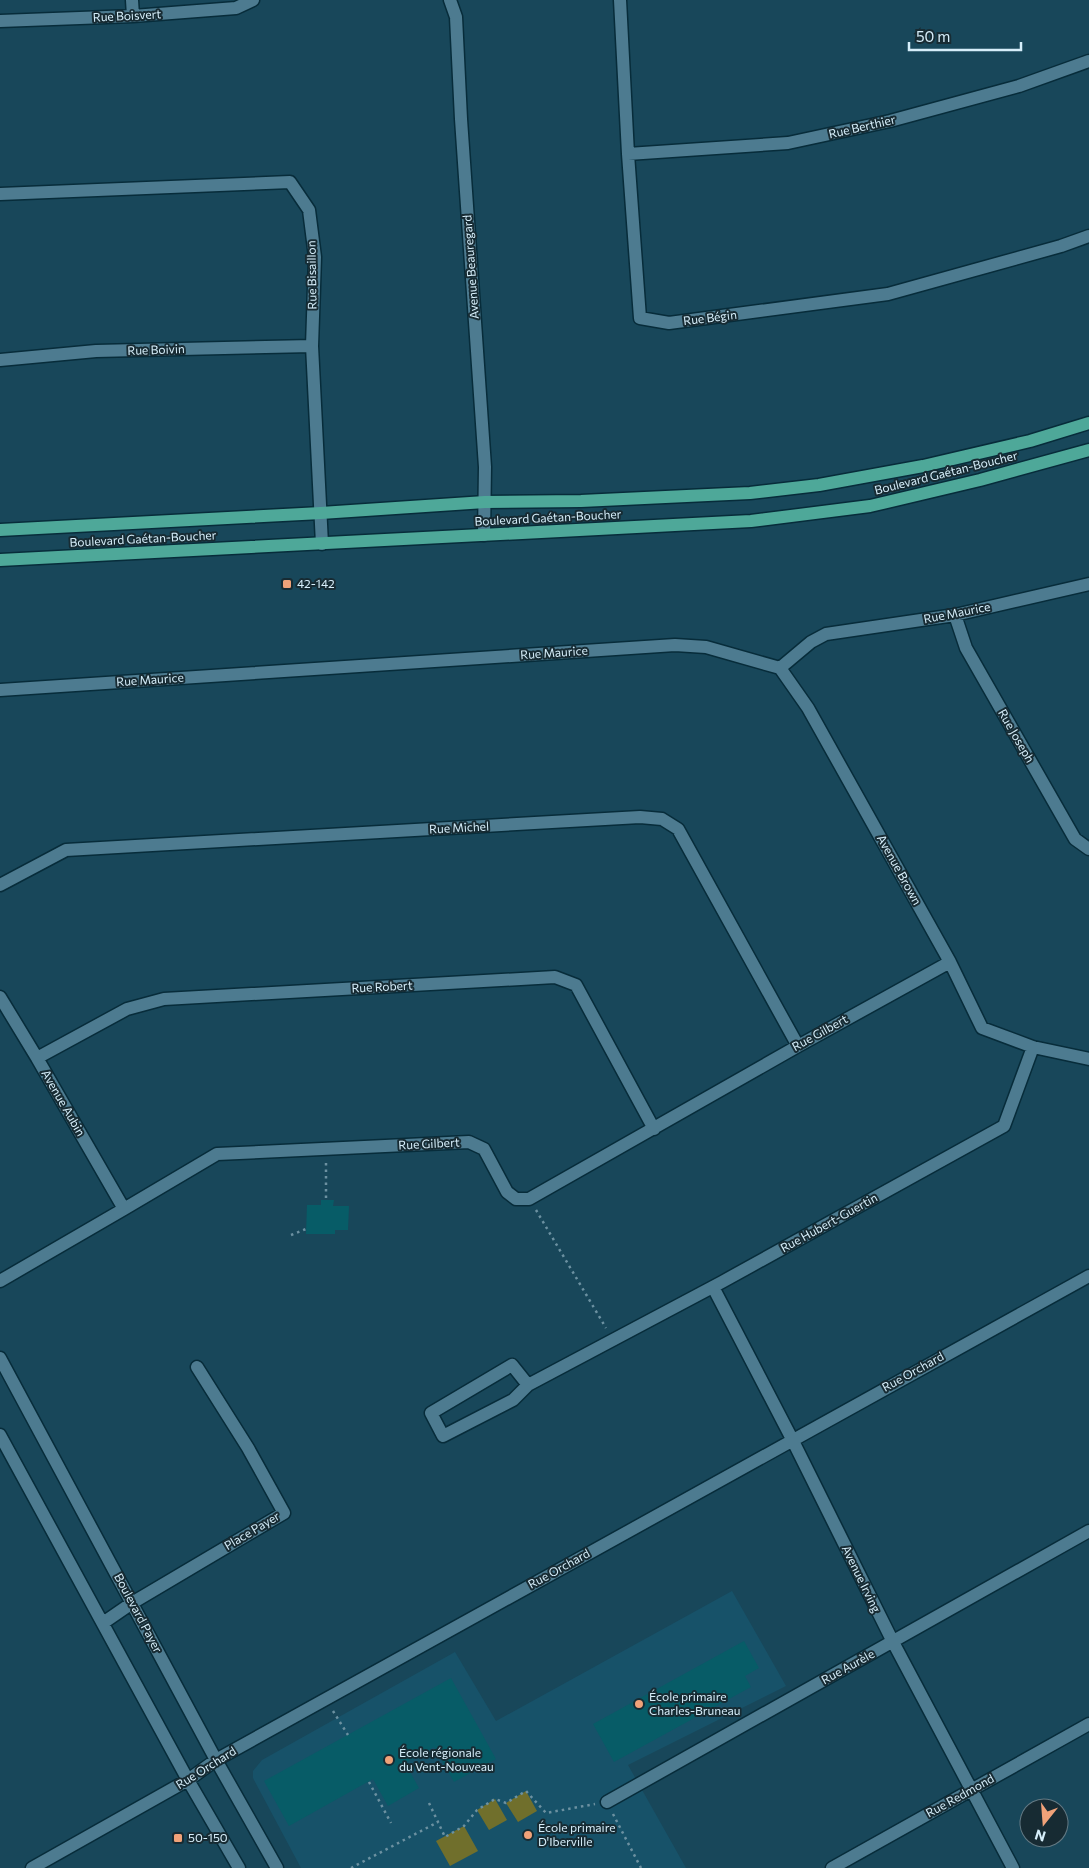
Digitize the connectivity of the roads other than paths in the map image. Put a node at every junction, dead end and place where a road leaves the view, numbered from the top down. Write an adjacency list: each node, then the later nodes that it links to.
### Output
1 (132, 0): 5 (street)
2 (253, 0): 5 (street, Rue Boisvert)
3 (450, 0): 15 (street, Avenue Beauregard)
4 (620, 0): 8 (street, Rue Bégin)
5 (133, 16): 6 (street, Rue Boisvert)
6 (0, 20)
7 (1089, 61): 8 (street, Rue Berthier)
8 (628, 154): 10 (street, Rue Bégin)
9 (0, 194): 11 (street, Rue Bisaillon)
10 (1089, 236)
11 (312, 346): 12 (street, Rue Boivin); 16 (street, Rue Bisaillon)
12 (0, 360)
13 (1089, 423): 15 (main road, Boulevard Gaétan-Boucher)
14 (1089, 450): 18 (main road, Boulevard Gaétan-Boucher)
15 (485, 502): 16 (main road, Boulevard Gaétan-Boucher); 18 (street, Avenue Beauregard)
16 (321, 513): 17 (main road, Boulevard Gaétan-Boucher); 19 (street, Rue Bisaillon)
17 (0, 530)
18 (484, 534): 19 (main road, Boulevard Gaétan-Boucher)
19 (322, 544): 20 (main road, Boulevard Gaétan-Boucher)
20 (0, 560)
21 (1089, 584): 22 (street, Rue Maurice)
22 (955, 616): 23 (street, Rue Maurice); 25 (street, Rue Joseph)
23 (780, 668): 24 (street, Rue Maurice); 27 (street, Avenue Brown)
24 (0, 690)
25 (1089, 849)
26 (0, 885): 29 (street, Rue Michel)
27 (950, 962): 29 (street, Rue Gilbert); 30 (street, Avenue Brown)
28 (0, 997): 31 (street, Avenue Aubin)
29 (798, 1046): 33 (street, Rue Gilbert)
30 (1033, 1047): 32 (street); 37 (street, Rue Hubert-Guertin)
31 (37, 1058): 33 (street, Rue Robert); 34 (street, Avenue Aubin)
32 (1089, 1059)
33 (654, 1129): 34 (street, Rue Gilbert)
34 (124, 1209): 36 (street, Rue Gilbert)
35 (1089, 1276): 42 (street, Rue Orchard)
36 (0, 1281)
37 (713, 1287): 40 (street, Rue Hubert-Guertin); 42 (street, Avenue Irving)
38 (0, 1358): 44 (street, Boulevard Payer)
39 (197, 1367): 44 (street, Place Payer)
40 (528, 1385): 40 (street, Rue Hubert-Guertin)
41 (0, 1435): 45 (street)
42 (792, 1439): 46 (street, Avenue Irving); 48 (street, Rue Orchard)
43 (1089, 1531): 46 (street, Rue Aurèle)
44 (132, 1603): 45 (street, Place Payer); 48 (street, Boulevard Payer)
45 (103, 1624): 49 (street)
46 (893, 1642): 50 (street, Avenue Irving); 51 (street, Rue Aurèle)
47 (1089, 1724): 50 (street, Rue Redmond)
48 (216, 1760): 49 (street, Rue Orchard); 54 (street, Boulevard Payer)
49 (188, 1780): 52 (street, Rue Orchard); 53 (street)
50 (971, 1790): 55 (street, Rue Redmond); 56 (street, Avenue Irving)
51 (607, 1802)
52 (32, 1868)
53 (239, 1868)
54 (278, 1868)
55 (832, 1868)
56 (1013, 1868)

